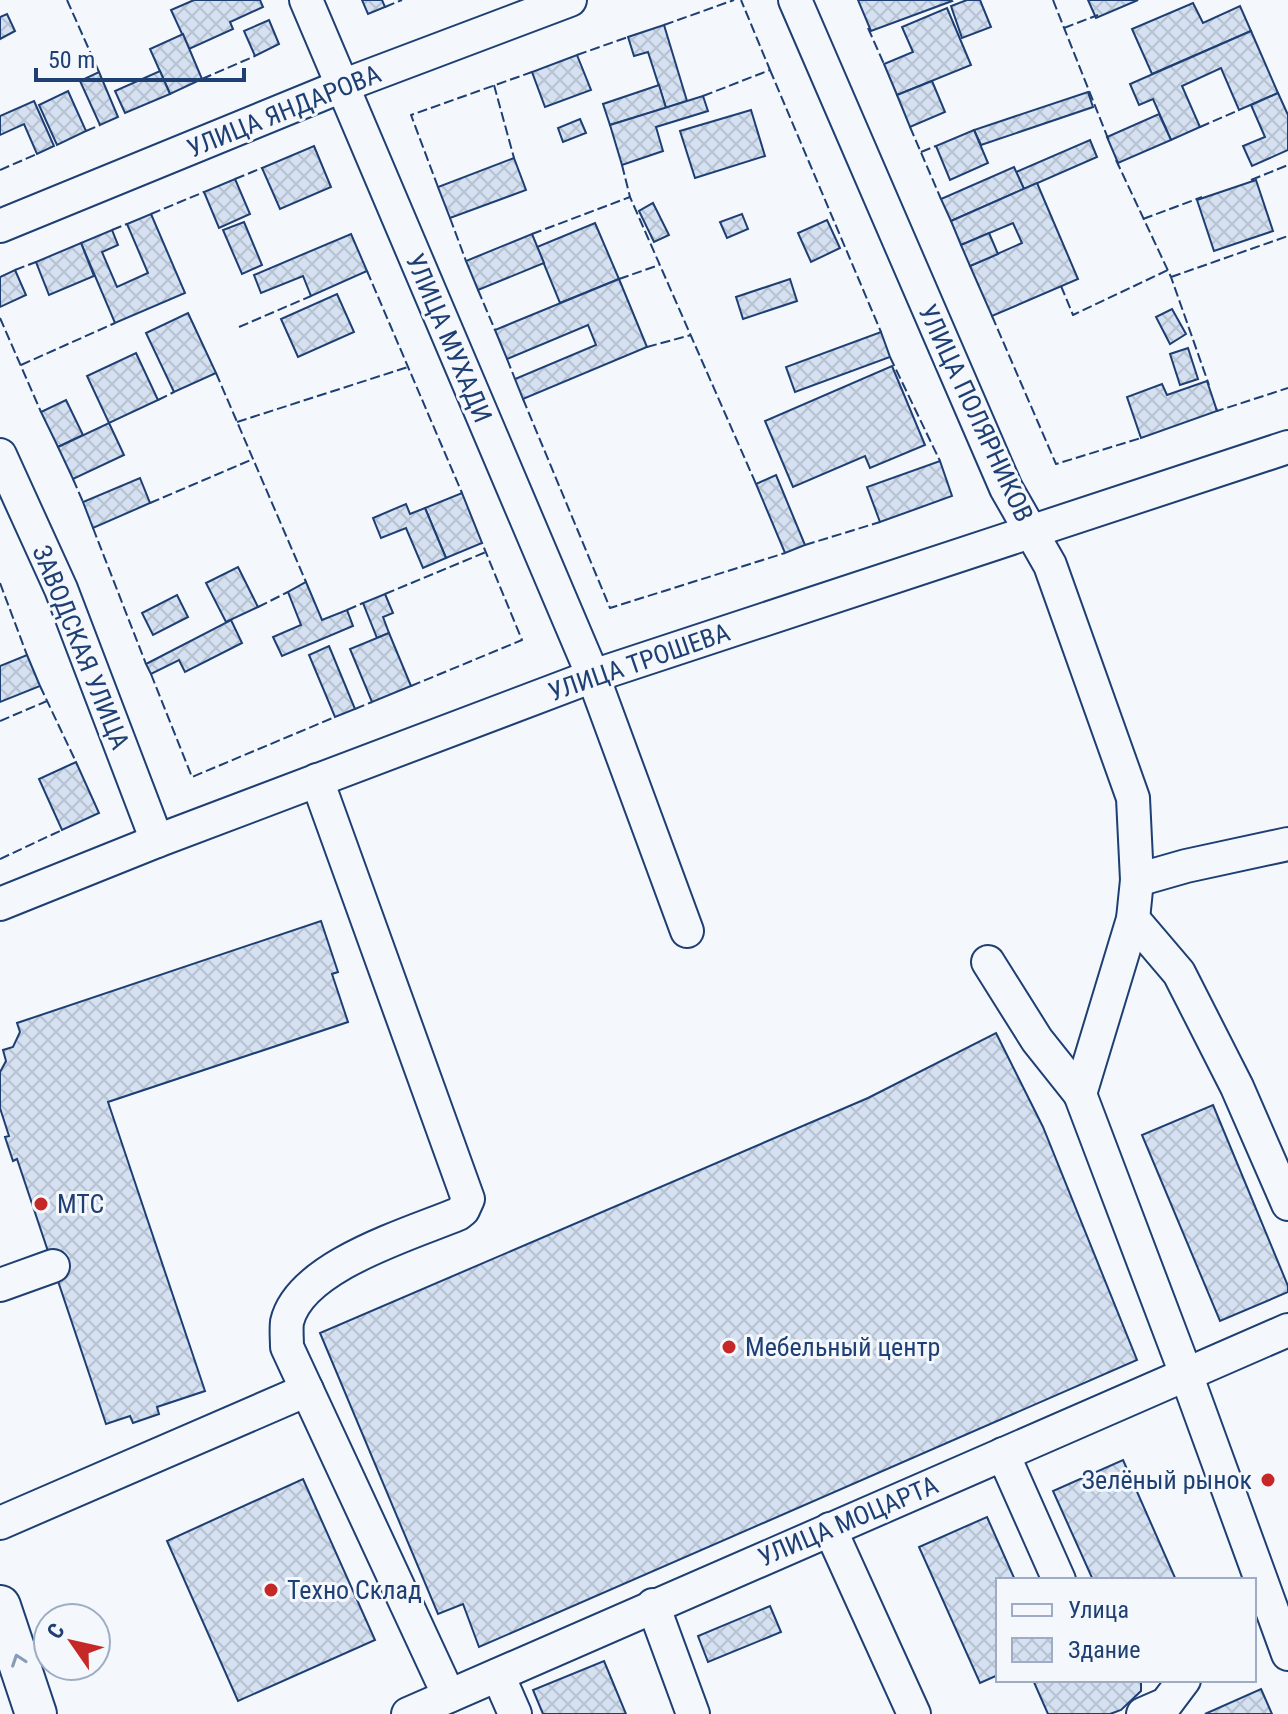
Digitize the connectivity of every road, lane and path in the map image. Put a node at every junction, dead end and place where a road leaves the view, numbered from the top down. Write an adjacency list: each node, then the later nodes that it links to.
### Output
1 (306, 0): 4 (street, УЛИЦА МУХАДИ)
2 (570, 0): 4 (street, УЛИЦА ЯНДАРОВА)
3 (795, 0): 8 (street, УЛИЦА ПОЛЯРНИКОВ)
4 (342, 86): 5 (street, УЛИЦА ЯНДАРОВА); 9 (street, УЛИЦА МУХАДИ)
5 (0, 226)
6 (1288, 447): 8 (street, УЛИЦА ТРОШЕВА)
7 (0, 455): 11 (street, ЗАВОДСКАЯ УЛИЦА)
8 (1030, 532): 9 (street, УЛИЦА ТРОШЕВА); 13 (street, УЛИЦА ПОЛЯРНИКОВ)
9 (593, 676): 10 (street, УЛИЦА ТРОШЕВА); 16 (street, УЛИЦА МУХАДИ)
10 (317, 780): 11 (street, УЛИЦА ТРОШЕВА); 24 (street)
11 (157, 841): 14 (street, УЛИЦА ТРОШЕВА)
12 (1288, 844): 13 (street)
13 (1137, 880): 15 (street, УЛИЦА ПОЛЯРНИКОВ)
14 (0, 904)
15 (1133, 919): 18 (street, УЛИЦА ПОЛЯРНИКОВ); 19 (street)
16 (687, 931)
17 (988, 962): 18 (street)
18 (1080, 1094): 23 (street)
19 (1288, 1204)
20 (53, 1266): 21 (street)
21 (0, 1285)
22 (1288, 1330): 23 (street, УЛИЦА МОЦАРТА)
23 (1186, 1374): 25 (street, УЛИЦА МОЦАРТА); 29 (street)
24 (307, 1390): 26 (street); 36 (street)
25 (1003, 1454): 27 (street, УЛИЦА МОЦАРТА); 28 (street)
26 (0, 1523)
27 (830, 1529): 30 (street, УЛИЦА МОЦАРТА); 41 (street)
28 (1058, 1578)
29 (1253, 1578)
30 (653, 1605): 34 (street, УЛИЦА МОЦАРТА); 40 (street)
31 (0, 1606): 37 (main road, one-way to 31)
32 (1262, 1607): 33 (street)
33 (1288, 1654)
34 (498, 1675): 36 (street, УЛИЦА МОЦАРТА); 39 (street)
35 (1182, 1682): 42 (street)
36 (449, 1696): 38 (street, УЛИЦА МОЦАРТА)
37 (36, 1714)
38 (408, 1714)
39 (515, 1714)
40 (693, 1714)
41 (914, 1714)
42 (1143, 1714)

